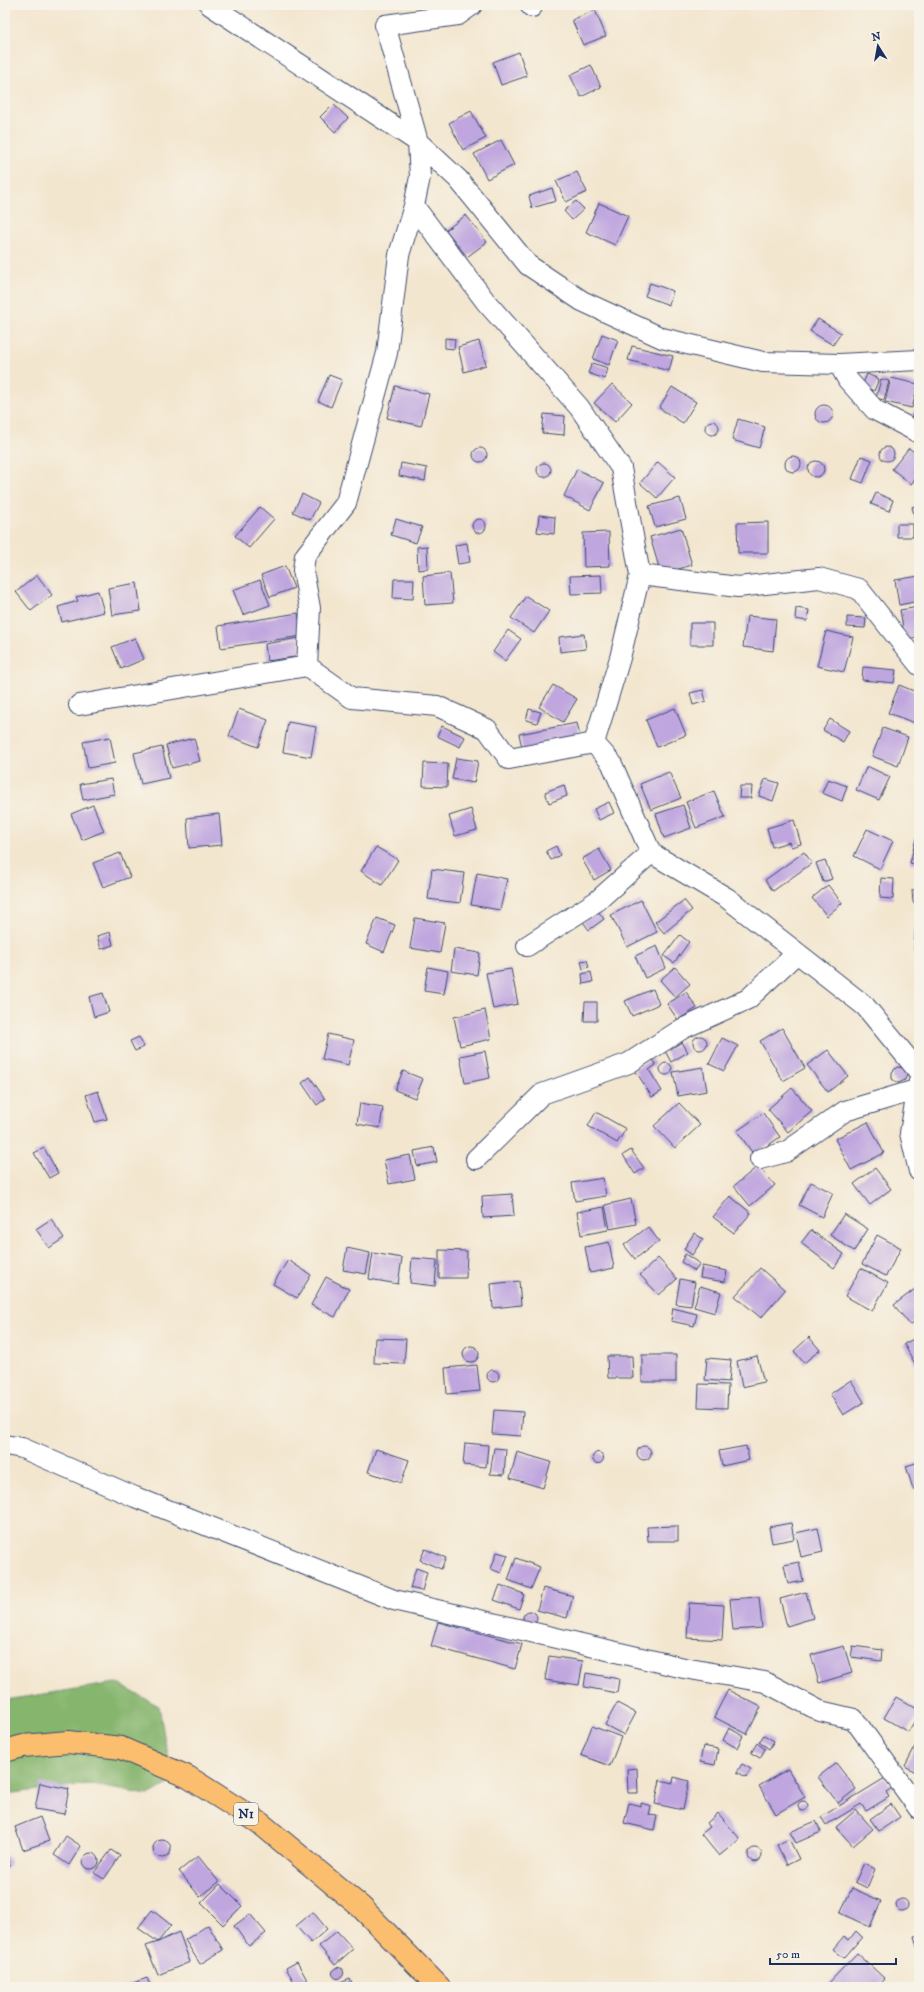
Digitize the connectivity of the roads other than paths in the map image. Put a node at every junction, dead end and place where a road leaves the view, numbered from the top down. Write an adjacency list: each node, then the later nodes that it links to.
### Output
1 (210, 5): 3 (street)
2 (472, 5): 3 (street)
3 (418, 142): 4 (street); 6 (street)
4 (414, 206): 8 (street); 10 (street)
5 (919, 360): 6 (street)
6 (839, 364): 7 (street)
7 (919, 433)
8 (640, 575): 9 (street); 12 (street)
9 (919, 665)
10 (307, 666): 11 (street); 12 (street)
11 (79, 706)
12 (594, 743): 13 (street)
13 (651, 853): 14 (street); 15 (street)
14 (527, 946)
15 (797, 953): 16 (street); 17 (street)
16 (919, 1083): 18 (street); 19 (street)
17 (476, 1158)
18 (760, 1159)
19 (919, 1171)
20 (5, 1445): 22 (street)
21 (5, 1751): 23 (highway, N1)
22 (919, 1809)
23 (439, 1987)

